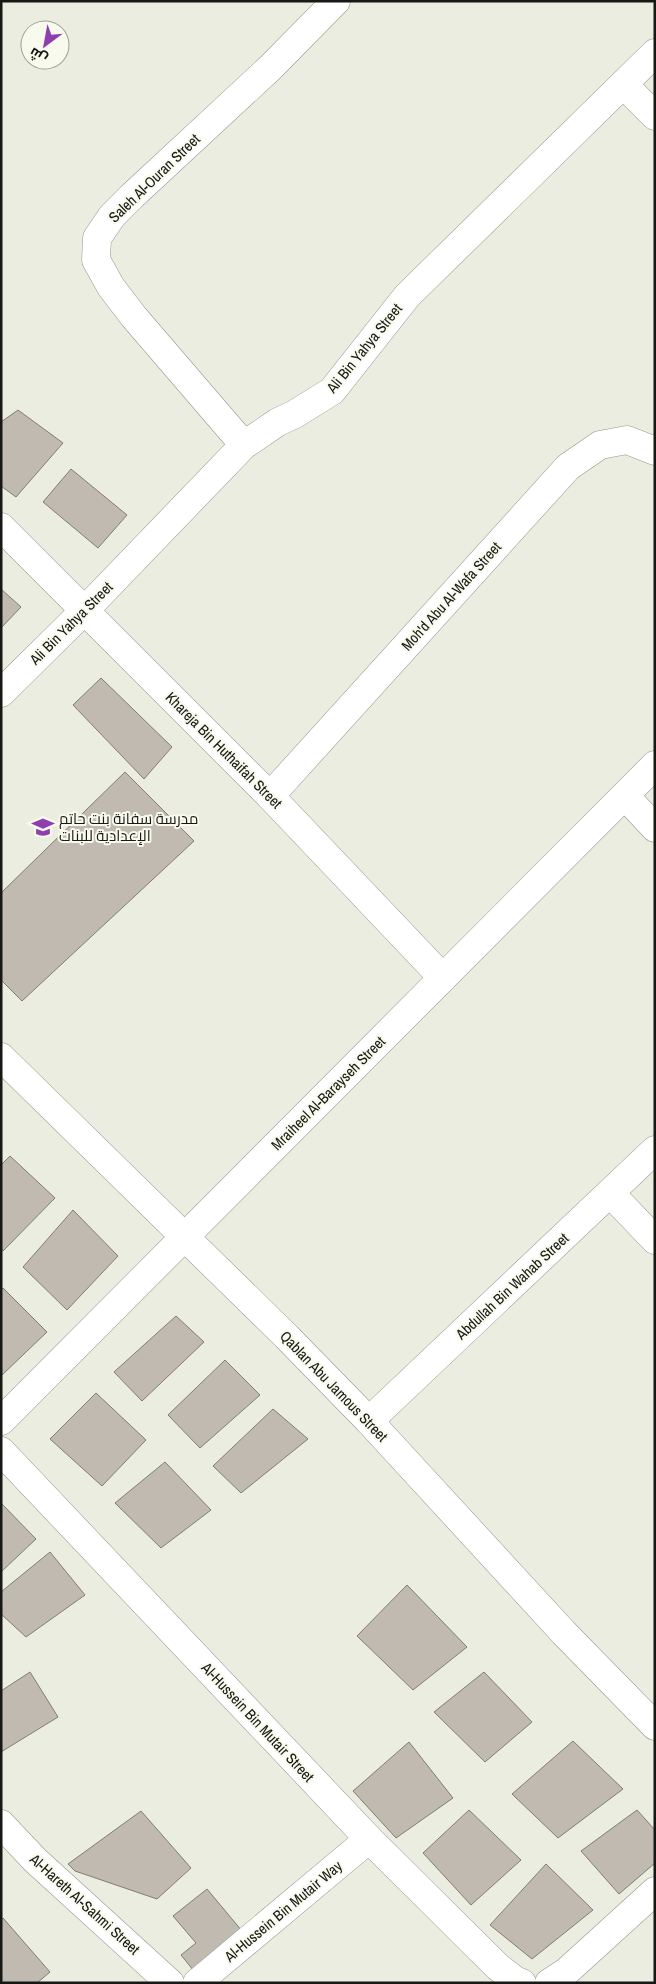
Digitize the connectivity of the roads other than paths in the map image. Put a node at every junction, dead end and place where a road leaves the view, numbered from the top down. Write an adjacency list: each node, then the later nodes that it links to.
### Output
1 (336, 1): 5 (street, Saleh Al-Ouran Street)
2 (655, 53): 3 (street, Ali Bin Yahya Street)
3 (624, 85): 4 (street); 5 (street, Ali Bin Yahya Street)
4 (655, 116)
5 (244, 446): 8 (street, Ali Bin Yahya Street)
6 (655, 451): 11 (street, Moh'd Abu Al-Wafa Street)
7 (1, 527): 8 (street, Khareja Bin Huthaifah Street)
8 (85, 610): 9 (street, Ali Bin Yahya Street); 11 (street, Khareja Bin Huthaifah Street)
9 (1, 693)
10 (655, 765): 12 (street, Mraiheel Al-Barayseh Street)
11 (270, 796): 14 (street, Khareja Bin Huthaifah Street)
12 (625, 796): 13 (street); 14 (street, Mraiheel Al-Barayseh Street)
13 (655, 828)
14 (443, 978): 18 (street, Mraiheel Al-Barayseh Street)
15 (1, 1057): 18 (street, Qablan Abu Jamous Street)
16 (655, 1150): 17 (street, Abdullah Bin Wahab Street)
17 (610, 1193): 19 (street); 21 (street, Abdullah Bin Wahab Street)
18 (186, 1236): 20 (street, Mraiheel Al-Barayseh Street); 21 (street, Qablan Abu Jamous Street)
19 (655, 1240)
20 (1, 1421)
21 (369, 1421): 23 (street, Qablan Abu Jamous Street)
22 (1, 1451): 25 (street, Al-Hussein Bin Mutair Street)
23 (655, 1726)
24 (1, 1824): 27 (street, Al-Hareth Al-Sahmi Street)
25 (369, 1839): 28 (street, Al-Hussein Bin Mutair Way); 29 (street, Al-Hussein Bin Mutair Street)
26 (655, 1890): 30 (street)
27 (170, 1983)
28 (197, 1983)
29 (522, 1983)
30 (549, 1983)

